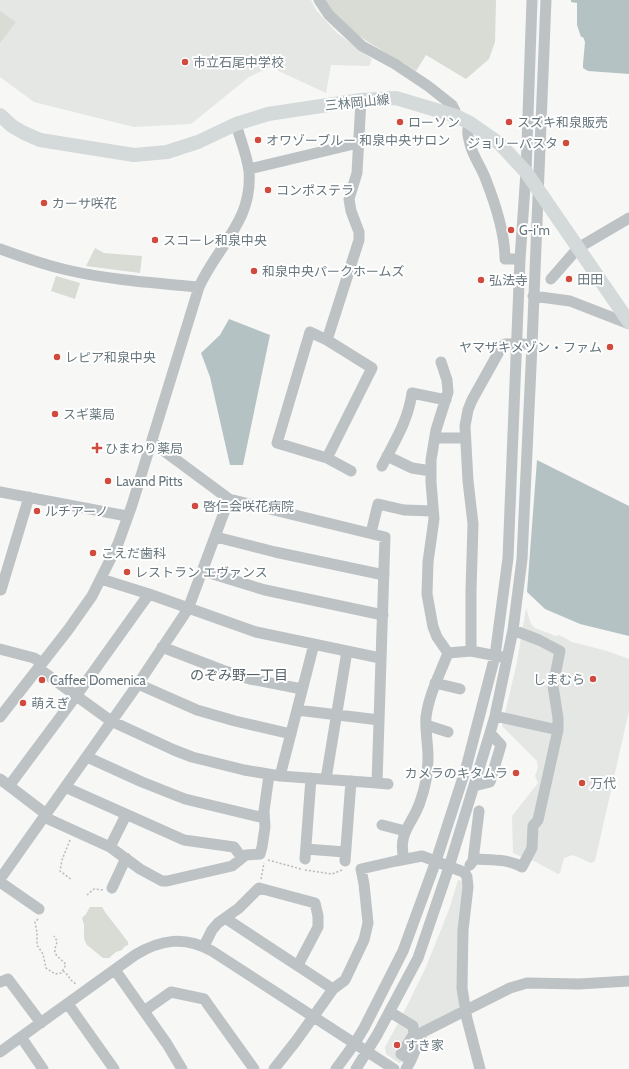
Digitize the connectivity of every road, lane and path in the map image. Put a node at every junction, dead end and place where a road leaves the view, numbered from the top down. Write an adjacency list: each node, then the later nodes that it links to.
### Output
1 (319, 0): 6 (street)
2 (532, 0): 11 (street)
3 (546, 0): 12 (street)
4 (360, 100): 6 (main road, 三林岡山線); 8 (main road, 三林岡山線); 9 (street)
5 (0, 114): 8 (main road, 三林岡山線)
6 (456, 116): 7 (main road, 三林岡山線)
7 (470, 123): 11 (main road, 三林岡山線); 16 (street)
8 (236, 124): 10 (street)
9 (358, 143): 10 (street); 21 (street)
10 (249, 169): 18 (street)
11 (526, 172): 12 (main road, 三林岡山線); 16 (street)
12 (538, 188): 14 (main road, 三林岡山線); 19 (street)
13 (629, 218): 14 (street)
14 (578, 248): 17 (street); 20 (main road, 三林岡山線)
15 (0, 249): 18 (street)
16 (520, 259): 22 (street)
17 (551, 279)
18 (200, 287): 28 (street)
19 (533, 296): 20 (street); 23 (street)
20 (629, 323)
21 (328, 340): 29 (street); 29 (street)
22 (518, 344): 23 (street); 27 (street); 54 (street)
23 (532, 345): 47 (street)
24 (441, 362): 25 (street)
25 (446, 400): 26 (street); 31 (street)
26 (435, 437): 27 (street); 31 (street)
27 (465, 438): 52 (street)
28 (152, 442): 34 (street); 36 (street)
29 (327, 458): 30 (street)
30 (351, 471)
31 (431, 471): 35 (street)
32 (0, 492): 33 (street)
33 (29, 497): 36 (street); 41 (street)
34 (229, 500): 37 (street); 38 (street)
35 (434, 511): 37 (street); 53 (street)
36 (127, 516): 42 (street)
37 (371, 533): 40 (street)
38 (216, 537): 39 (street); 40 (street)
39 (203, 571): 45 (street); 46 (street)
40 (384, 575): 46 (street)
41 (2, 577): 43 (street)
42 (101, 579): 44 (street); 57 (street)
43 (1, 590)
44 (149, 594): 45 (street); 62 (street)
45 (188, 609): 48 (street); 49 (street)
46 (384, 615): 55 (street)
47 (513, 630): 56 (street); 70 (street)
48 (314, 644): 51 (street); 60 (street)
49 (162, 647): 59 (street); 60 (street)
50 (0, 649): 57 (street)
51 (347, 651): 55 (street); 64 (street)
52 (472, 651): 53 (street); 54 (street)
53 (448, 653): 58 (street)
54 (495, 656): 56 (street); 93 (street)
55 (380, 658): 67 (street)
56 (507, 658): 65 (street)
57 (40, 665): 62 (street); 66 (street)
58 (435, 683): 61 (street); 69 (street)
59 (138, 684): 68 (street); 72 (street)
60 (302, 689): 63 (street)
61 (460, 689)
62 (76, 696): 68 (street); 78 (street)
63 (297, 710): 64 (street); 72 (street)
64 (336, 715): 67 (street); 76 (street)
65 (495, 716): 70 (street); 95 (street)
66 (0, 717)
67 (379, 720): 79 (street)
68 (111, 721): 73 (street); 74 (street)
69 (426, 725): 71 (street); 88 (street)
70 (558, 730): 94 (street)
71 (448, 732)
72 (291, 734): 74 (street)
73 (86, 757): 81 (street); 85 (street)
74 (274, 776): 75 (street); 85 (street)
75 (310, 778): 76 (street); 77 (street)
76 (326, 779): 77 (street)
77 (351, 781): 79 (street)
78 (4, 783): 84 (street)
79 (377, 783): 80 (street)
80 (388, 784)
81 (65, 787): 83 (street); 84 (street)
82 (479, 811): 94 (street)
83 (126, 815): 89 (street); 91 (street)
84 (45, 816): 87 (street); 99 (street)
85 (264, 818): 91 (street)
86 (382, 825): 88 (street)
87 (74, 831): 89 (street); 98 (path)
88 (405, 831): 92 (street)
89 (110, 847): 90 (street)
90 (126, 858): 91 (street); 100 (street)
91 (242, 858)
92 (404, 859): 93 (street); 96 (street)
93 (436, 861): 95 (street); 121 (street)
94 (473, 861): 97 (street)
95 (450, 867): 97 (street); 117 (street)
96 (361, 869): 101 (path); 113 (street)
97 (465, 873): 115 (street)
98 (72, 880)
99 (0, 881): 103 (street)
100 (112, 888): 102 (path)
101 (259, 888): 104 (street); 107 (street)
102 (87, 895)
103 (39, 909): 109 (path)
104 (225, 918): 106 (street); 107 (street)
105 (54, 936): 109 (path)
106 (204, 946): 108 (street); 118 (street)
107 (298, 965): 113 (street)
108 (115, 970): 114 (street); 116 (street)
109 (63, 971): 112 (path)
110 (629, 981): 115 (street)
111 (0, 982): 119 (street)
112 (78, 986)
113 (333, 989): 118 (street)
114 (68, 1004): 119 (street); 126 (street)
115 (466, 1010): 124 (street); 133 (street)
116 (144, 1011): 127 (street); 128 (street)
117 (390, 1012): 123 (street); 124 (street)
118 (313, 1017): 121 (street); 129 (street)
119 (41, 1023): 120 (street)
120 (21, 1037): 122 (street); 125 (street)
121 (355, 1043): 123 (street); 130 (street)
122 (0, 1052)
123 (368, 1052): 131 (street); 132 (street)
124 (408, 1065)
125 (43, 1069)
126 (114, 1069)
127 (182, 1069)
128 (254, 1069)
129 (274, 1069)
130 (336, 1069)
131 (356, 1069)
132 (394, 1069)
133 (480, 1069)

